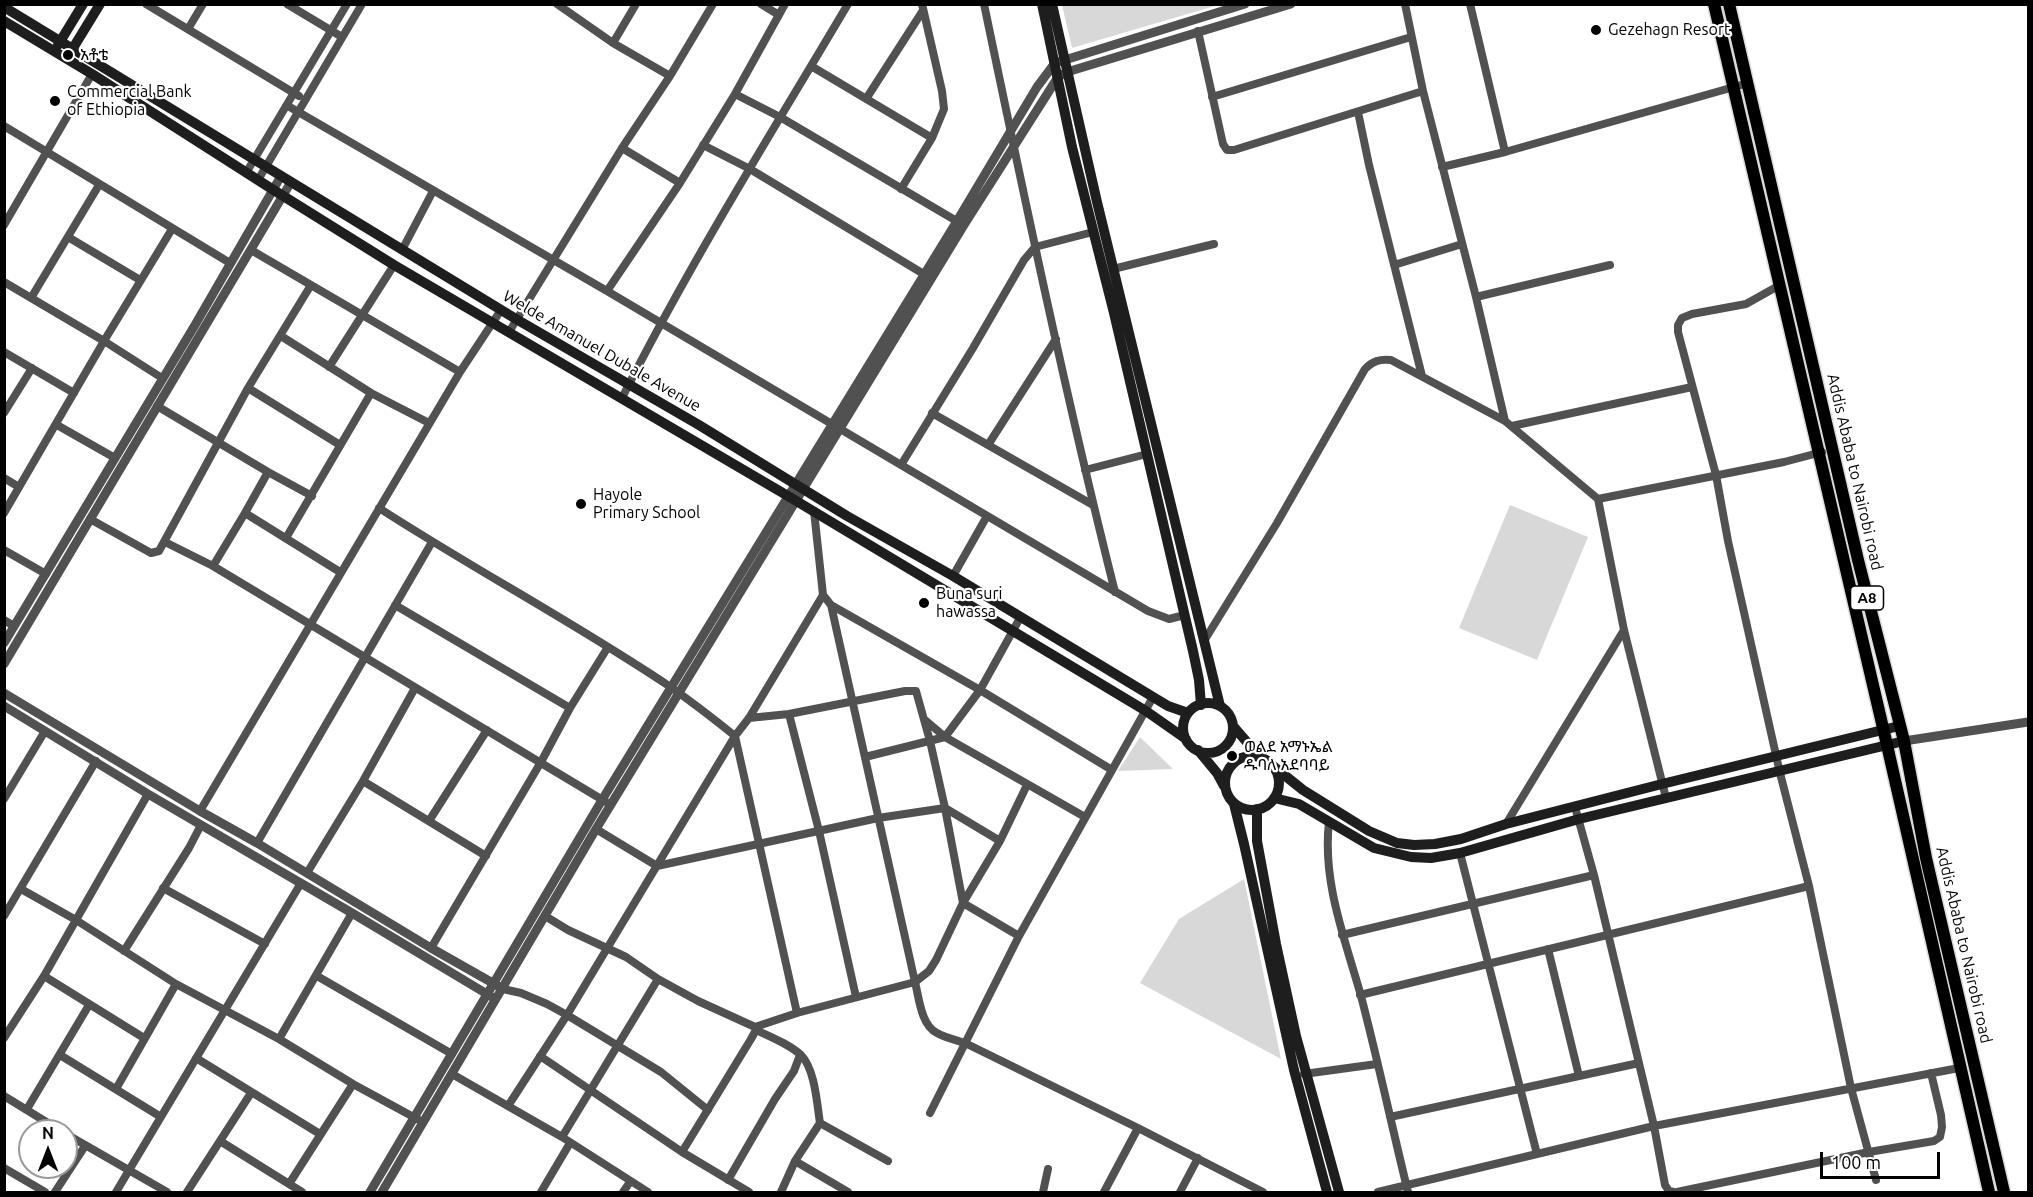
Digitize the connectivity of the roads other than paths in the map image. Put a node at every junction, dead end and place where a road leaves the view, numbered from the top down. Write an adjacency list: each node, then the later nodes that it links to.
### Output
1 (83, 4): 32 (main road)
2 (100, 4): 34 (main road)
3 (146, 4): 27 (street)
4 (203, 4): 27 (street)
5 (287, 4): 28 (street)
6 (347, 4): 28 (street)
7 (362, 4): 30 (street)
8 (557, 4): 33 (street)
9 (636, 4): 33 (street)
10 (713, 4): 41 (street)
11 (761, 4): 25 (street)
12 (785, 4): 25 (street)
13 (848, 4): 38 (street)
14 (984, 4): 55 (street)
15 (1042, 4): 37 (main road)
16 (1052, 4): 37 (main road)
17 (1245, 4): 37 (street)
18 (1291, 4): 29 (street)
19 (1405, 4): 31 (street)
20 (1470, 4): 61 (street)
21 (1714, 4): 43 (highway, Addis Ababa to Nairobi road / A8)
22 (1729, 4): 42 (highway, Addis Ababa to Nairobi road / A8)
23 (4, 7): 32 (main road, Welde Amanuel Dubale Avenue)
24 (922, 8): 49 (street); 56 (street)
25 (779, 15): 46 (street)
26 (4, 21): 35 (main road)
27 (188, 29): 45 (street)
28 (331, 30): 30 (street); 45 (street)
29 (1198, 31): 40 (street); 47 (street)
30 (342, 37): 48 (street)
31 (1411, 37): 44 (street); 47 (street)
32 (62, 40): 34 (main road, Welde Amanuel Dubale Avenue); 35 (main road)
33 (613, 43): 41 (street)
34 (74, 48): 36 (main road); 62 (main road, Welde Amanuel Dubale Avenue)
35 (54, 52): 36 (main road)
36 (66, 59): 39 (main road)
37 (1059, 61): 40 (main road); 55 (street)
38 (811, 66): 49 (street); 53 (street)
39 (92, 74): 60 (street); 66 (main road)
40 (1062, 74): 58 (street); 79 (main road); 91 (main road)
41 (670, 76): 59 (street)
42 (1748, 83): 43 (street); 132 (highway, Addis Ababa to Nairobi road / A8)
43 (1734, 87): 61 (street); 96 (highway, Addis Ababa to Nairobi road / A8)
44 (1423, 91): 52 (street); 64 (street)
45 (295, 93): 48 (street); 50 (street)
46 (735, 94): 53 (street); 57 (street)
47 (1212, 97): 52 (street)
48 (305, 99): 51 (street)
49 (866, 99): 56 (street)
50 (288, 106): 51 (street); 62 (street)
51 (298, 111): 63 (street); 74 (street)
52 (1358, 112): 89 (street)
53 (780, 117): 65 (street); 73 (street)
54 (4, 126): 60 (street)
55 (1011, 133): 58 (street); 76 (street)
56 (932, 138): 73 (street)
57 (703, 145): 65 (street); 70 (street)
58 (1013, 146): 76 (street); 83 (street)
59 (621, 148): 70 (street); 86 (street)
60 (48, 152): 71 (street); 77 (street)
61 (1505, 152): 64 (street)
62 (255, 160): 63 (main road, Welde Amanuel Dubale Avenue); 66 (street)
63 (265, 166): 67 (main road, Welde Amanuel Dubale Avenue); 68 (street)
64 (1442, 167): 82 (street)
65 (750, 169): 92 (street); 104 (street)
66 (246, 173): 68 (main road)
67 (281, 176): 69 (main road, Welde Amanuel Dubale Avenue); 72 (street)
68 (258, 180): 72 (main road)
69 (291, 182): 75 (street); 85 (main road, Welde Amanuel Dubale Avenue)
70 (680, 183): 97 (street)
71 (99, 185): 78 (street); 80 (street)
72 (272, 189): 75 (main road); 87 (street)
73 (901, 189): 76 (street)
74 (433, 191): 85 (street); 86 (street)
75 (282, 196): 84 (street); 88 (main road)
76 (961, 223): 92 (street)
77 (4, 225)
78 (172, 229): 87 (street); 93 (street)
79 (1093, 232): 83 (street); 134 (main road)
80 (69, 237): 93 (street); 99 (street)
81 (1214, 244): 91 (street)
82 (1462, 244): 89 (street); 98 (street)
83 (1035, 247): 107 (street); 123 (street)
84 (251, 250): 95 (street); 121 (street)
85 (402, 250): 100 (main road, Welde Amanuel Dubale Avenue)
86 (554, 261): 97 (street); 102 (street)
87 (230, 263): 114 (street)
88 (394, 264): 101 (street); 103 (main road)
89 (1394, 265): 113 (street)
90 (1610, 265): 98 (street)
91 (1113, 269): 174 (main road)
92 (928, 277): 127 (street)
93 (140, 280): 108 (street)
94 (4, 282): 99 (street)
95 (310, 285): 101 (street); 106 (street)
96 (1780, 285): 116 (street); 133 (highway, Addis Ababa to Nairobi road / A8)
97 (607, 291): 104 (street)
98 (1476, 297): 124 (street)
99 (31, 298): 108 (street)
100 (501, 310): 102 (main road, Welde Amanuel Dubale Avenue); 103 (street)
101 (363, 316): 110 (street); 112 (street)
102 (516, 319): 105 (street); 115 (main road, Welde Amanuel Dubale Avenue)
103 (493, 323): 105 (main road); 112 (street)
104 (660, 324): 115 (street); 127 (street)
105 (509, 332): 120 (main road)
106 (281, 336): 110 (street); 117 (street)
107 (1056, 339): 131 (street); 137 (street)
108 (104, 341): 114 (street); 118 (street)
109 (4, 351): 111 (street)
110 (329, 367): 119 (street)
111 (32, 368): 118 (street); 122 (street)
112 (460, 372): 125 (street)
113 (1422, 376): 124 (street); 174 (street)
114 (162, 378): 135 (street)
115 (628, 385): 120 (street); 142 (main road, Welde Amanuel Dubale Avenue)
116 (1692, 387): 128 (street); 139 (street)
117 (248, 388): 129 (street); 130 (street)
118 (74, 393): 126 (street)
119 (371, 393): 125 (street); 130 (street)
120 (622, 398): 144 (main road)
121 (157, 406): 129 (street); 152 (street)
122 (4, 413)
123 (932, 413): 131 (street); 136 (street)
124 (1505, 421): 128 (street)
125 (429, 423): 147 (street)
126 (57, 424): 135 (street); 141 (street)
127 (836, 426): 136 (street); 142 (street)
128 (1512, 426): 145 (street)
129 (218, 442): 138 (street); 154 (street)
130 (340, 445): 143 (street)
131 (988, 445): 146 (street)
132 (1833, 450): 133 (street); 197 (highway, Addis Ababa to Nairobi road / A8)
133 (1819, 452): 139 (street); 199 (highway, Addis Ababa to Nairobi road / A8)
134 (1147, 454): 137 (street); 167 (main road)
135 (115, 458): 161 (street)
136 (901, 465): 151 (street)
137 (1085, 470): 146 (street)
138 (268, 472): 143 (street); 150 (street)
139 (1716, 475): 145 (street); 209 (street)
140 (4, 478): 141 (street)
141 (19, 487): 149 (street)
142 (799, 487): 144 (street); 156 (main road, Welde Amanuel Dubale Avenue)
143 (312, 496): 153 (street)
144 (792, 498): 148 (main road); 180 (street); 183 (street)
145 (1598, 499): 172 (street)
146 (1093, 505): 163 (street)
147 (380, 508): 155 (street); 160 (street)
148 (814, 511): 158 (main road); 164 (street)
149 (4, 513)
150 (245, 513): 153 (street); 159 (street)
151 (987, 516): 162 (street); 163 (street)
152 (90, 519): 154 (street); 178 (street)
153 (286, 538): 160 (street)
154 (165, 542): 159 (street)
155 (432, 542): 165 (street); 176 (street)
156 (898, 546): 158 (main road); 162 (main road, Welde Amanuel Dubale Avenue)
157 (4, 550): 161 (street)
158 (890, 558): 173 (main road)
159 (213, 566): 170 (street)
160 (340, 572): 170 (street)
161 (46, 574): 171 (street)
162 (953, 576): 168 (main road, Welde Amanuel Dubale Avenue)
163 (1115, 592): 167 (street)
164 (823, 595): 166 (street); 193 (street)
165 (395, 604): 177 (street); 189 (street)
166 (831, 605): 181 (street); 185 (street)
167 (1185, 615): 186 (main road)
168 (1020, 618): 173 (street); 184 (main road, Welde Amanuel Dubale Avenue)
169 (4, 620): 171 (street)
170 (310, 624): 177 (street); 229 (street)
171 (14, 626): 175 (street)
172 (1624, 630): 216 (street); 235 (street)
173 (1012, 631): 181 (street); 190 (main road)
174 (1204, 641): 188 (main road)
175 (4, 643)
176 (608, 647): 180 (street); 189 (street)
177 (365, 657): 179 (street); 241 (street)
178 (4, 664)
179 (416, 688): 198 (street); 215 (street)
180 (671, 688): 183 (street); 223 (street)
181 (980, 690): 202 (street); 213 (street)
182 (4, 693): 229 (street)
183 (680, 694): 201 (street); 225 (street)
184 (1153, 698): 190 (street); 191 (main road, Welde Amanuel Dubale Avenue)
185 (851, 702): 192 (street); 194 (street); 208 (street)
186 (1201, 705): 188 (main road); 191 (main road)
187 (4, 706): 200 (street)
188 (1220, 706): 196 (main road)
189 (570, 708): 211 (street)
190 (1146, 711): 203 (main road); 213 (street)
191 (1188, 713): 203 (main road)
192 (789, 714): 193 (street); 238 (street)
193 (749, 718): 201 (street)
194 (925, 719): 202 (street); 204 (street)
195 (2028, 722): 205 (street)
196 (1233, 726): 207 (main road); 212 (main road)
197 (1899, 726): 199 (main road); 205 (highway, Addis Ababa to Nairobi road / A8)
198 (487, 730): 211 (street); 233 (street)
199 (1883, 730): 206 (highway, Addis Ababa to Nairobi road / A8); 209 (main road)
200 (45, 731): 210 (street); 222 (street)
201 (735, 736): 242 (street); 245 (street)
202 (945, 737): 204 (street); 217 (street)
203 (1186, 739): 207 (main road)
204 (930, 741): 208 (street); 227 (street)
205 (1904, 741): 206 (main road); 363 (highway, Addis Ababa to Nairobi road / A8)
206 (1887, 745): 214 (main road); 295 (highway, Addis Ababa to Nairobi road / A8)
207 (1198, 750): 218 (main road)
208 (865, 757): 231 (street)
209 (1777, 757): 214 (street); 216 (main road)
210 (96, 761): 219 (street); 251 (street)
211 (541, 762): 223 (street); 244 (street)
212 (1269, 762): 218 (main road); 220 (main road); 240 (main road)
213 (1112, 770): 230 (street)
214 (1780, 772): 221 (main road); 249 (street)
215 (363, 781): 233 (street); 246 (street)
216 (1662, 784): 221 (street); 226 (main road)
217 (1027, 785): 230 (street); 239 (street)
218 (1224, 786): 224 (main road)
219 (148, 794): 236 (street); 257 (street)
220 (1274, 798): 228 (main road); 234 (main road)
221 (1666, 798): 232 (main road)
222 (4, 799)
223 (602, 800): 225 (street); 272 (street)
224 (1234, 804): 228 (main road); 296 (main road)
225 (612, 806): 237 (street)
226 (1575, 807): 232 (street); 235 (main road)
227 (945, 808): 231 (street); 239 (street); 252 (street)
228 (1257, 809): 299 (main road)
229 (200, 811): 241 (street)
230 (1085, 817): 259 (street)
231 (878, 818): 238 (street); 270 (street)
232 (1579, 819): 243 (main road); 247 (street)
233 (429, 821): 244 (street)
234 (1329, 822): 243 (main road); 260 (street)
235 (1506, 824): 240 (main road)
236 (201, 825): 248 (street); 250 (street)
237 (596, 829): 245 (street); 256 (street)
238 (819, 831): 242 (street); 276 (street)
239 (1000, 841): 252 (street)
240 (1445, 842): 243 (main road)
241 (257, 843): 246 (street)
242 (760, 844): 245 (street); 280 (street)
243 (1455, 854): 253 (street)
244 (486, 856): 263 (street)
245 (657, 866): 262 (street)
246 (307, 873): 263 (street)
247 (1594, 875): 253 (street); 258 (street)
248 (301, 883): 254 (street); 261 (street)
249 (1809, 886): 258 (street); 302 (street)
250 (162, 888): 261 (street); 265 (street)
251 (21, 889): 255 (street); 257 (street)
252 (963, 903): 259 (street); 270 (street)
253 (1472, 904): 260 (street); 266 (street)
254 (352, 913): 268 (street); 274 (street)
255 (4, 916)
256 (545, 916): 262 (street); 273 (street)
257 (76, 920): 265 (street); 267 (street)
258 (1609, 934): 264 (street); 293 (street)
259 (1019, 936): 286 (street)
260 (1342, 936): 275 (street)
261 (265, 944): 279 (street)
262 (607, 947): 269 (street); 281 (street)
263 (431, 948): 272 (street)
264 (1548, 949): 266 (street); 300 (street)
265 (124, 951): 271 (street)
266 (1489, 963): 275 (street); 305 (street)
267 (44, 976): 278 (street); 283 (street)
268 (316, 976): 285 (street); 289 (street)
269 (658, 979): 282 (street); 287 (street)
270 (915, 982): 276 (street); 286 (street)
271 (176, 984): 279 (street); 284 (street)
272 (494, 984): 273 (street); 274 (street)
273 (503, 989): 277 (street); 281 (street)
274 (488, 995): 277 (street); 289 (street)
275 (1360, 995): 294 (street)
276 (856, 997): 280 (street)
277 (497, 1000): 298 (street)
278 (88, 1005): 284 (street); 288 (street)
279 (225, 1010): 285 (street); 292 (street)
280 (797, 1013): 282 (street)
281 (567, 1015): 287 (street); 291 (street)
282 (755, 1029): 290 (street); 310 (street)
283 (4, 1038)
284 (144, 1038): 303 (street)
285 (279, 1039): 301 (street)
286 (964, 1043): 311 (street); 319 (street)
287 (619, 1046): 304 (street); 310 (street)
288 (60, 1054): 303 (street); 309 (street)
289 (452, 1054): 313 (street)
290 (800, 1055): 317 (street); 335 (street)
291 (540, 1056): 304 (street); 308 (street)
292 (196, 1058): 306 (street); 312 (street)
293 (1639, 1063): 300 (street); 318 (street)
294 (1377, 1064): 299 (street); 314 (street)
295 (1959, 1068): 297 (street); 362 (highway, Addis Ababa to Nairobi road / A8)
296 (1294, 1070): 299 (street); 358 (main road)
297 (1931, 1073): 302 (street); 327 (street)
298 (452, 1074): 308 (street); 316 (street)
299 (1306, 1075): 359 (main road)
300 (1579, 1076): 305 (street)
301 (353, 1083): 313 (street); 320 (street)
302 (1851, 1088): 318 (street); 327 (street)
303 (116, 1089): 312 (street)
304 (591, 1090): 321 (street); 326 (street)
305 (1520, 1090): 314 (street); 328 (street)
306 (251, 1093): 320 (street); 322 (street)
307 (4, 1096): 309 (street)
308 (508, 1106): 321 (street)
309 (27, 1110): 315 (street)
310 (708, 1110): 326 (street)
311 (930, 1113)
312 (161, 1117): 334 (street)
313 (415, 1117): 316 (street); 346 (street)
314 (1390, 1117): 339 (street)
315 (42, 1119)
316 (423, 1123): 347 (street)
317 (820, 1123): 330 (street); 331 (street)
318 (1654, 1126): 328 (street); 361 (street)
319 (1138, 1128): 329 (street); 355 (street)
320 (320, 1134): 338 (street)
321 (562, 1137): 324 (street)
322 (220, 1141): 338 (street); 344 (street)
323 (78, 1142): 325 (street)
324 (570, 1143): 337 (street); 348 (street)
325 (85, 1146): 334 (street); 341 (street)
326 (682, 1152): 335 (street)
327 (1869, 1152): 336 (street); 361 (street)
328 (1537, 1154): 339 (street)
329 (1198, 1158): 356 (street); 357 (street)
330 (795, 1161): 352 (street); 353 (street)
331 (888, 1161)
332 (4, 1168): 340 (street)
333 (1048, 1169): 354 (street)
334 (129, 1170): 342 (street); 343 (street)
335 (728, 1180): 351 (street)
336 (1876, 1180)
337 (630, 1182): 349 (street); 350 (street)
338 (289, 1184): 345 (street)
339 (1407, 1189): 360 (street)
340 (45, 1192)
341 (55, 1192)
342 (116, 1192)
343 (167, 1192)
344 (187, 1192)
345 (302, 1192)
346 (370, 1192)
347 (382, 1192)
348 (541, 1192)
349 (623, 1192)
350 (648, 1192)
351 (749, 1192)
352 (781, 1192)
353 (848, 1192)
354 (1043, 1192)
355 (1104, 1192)
356 (1180, 1192)
357 (1262, 1192)
358 (1327, 1192)
359 (1339, 1192)
360 (1378, 1192)
361 (1675, 1192)
362 (1989, 1192)
363 (2004, 1192)

